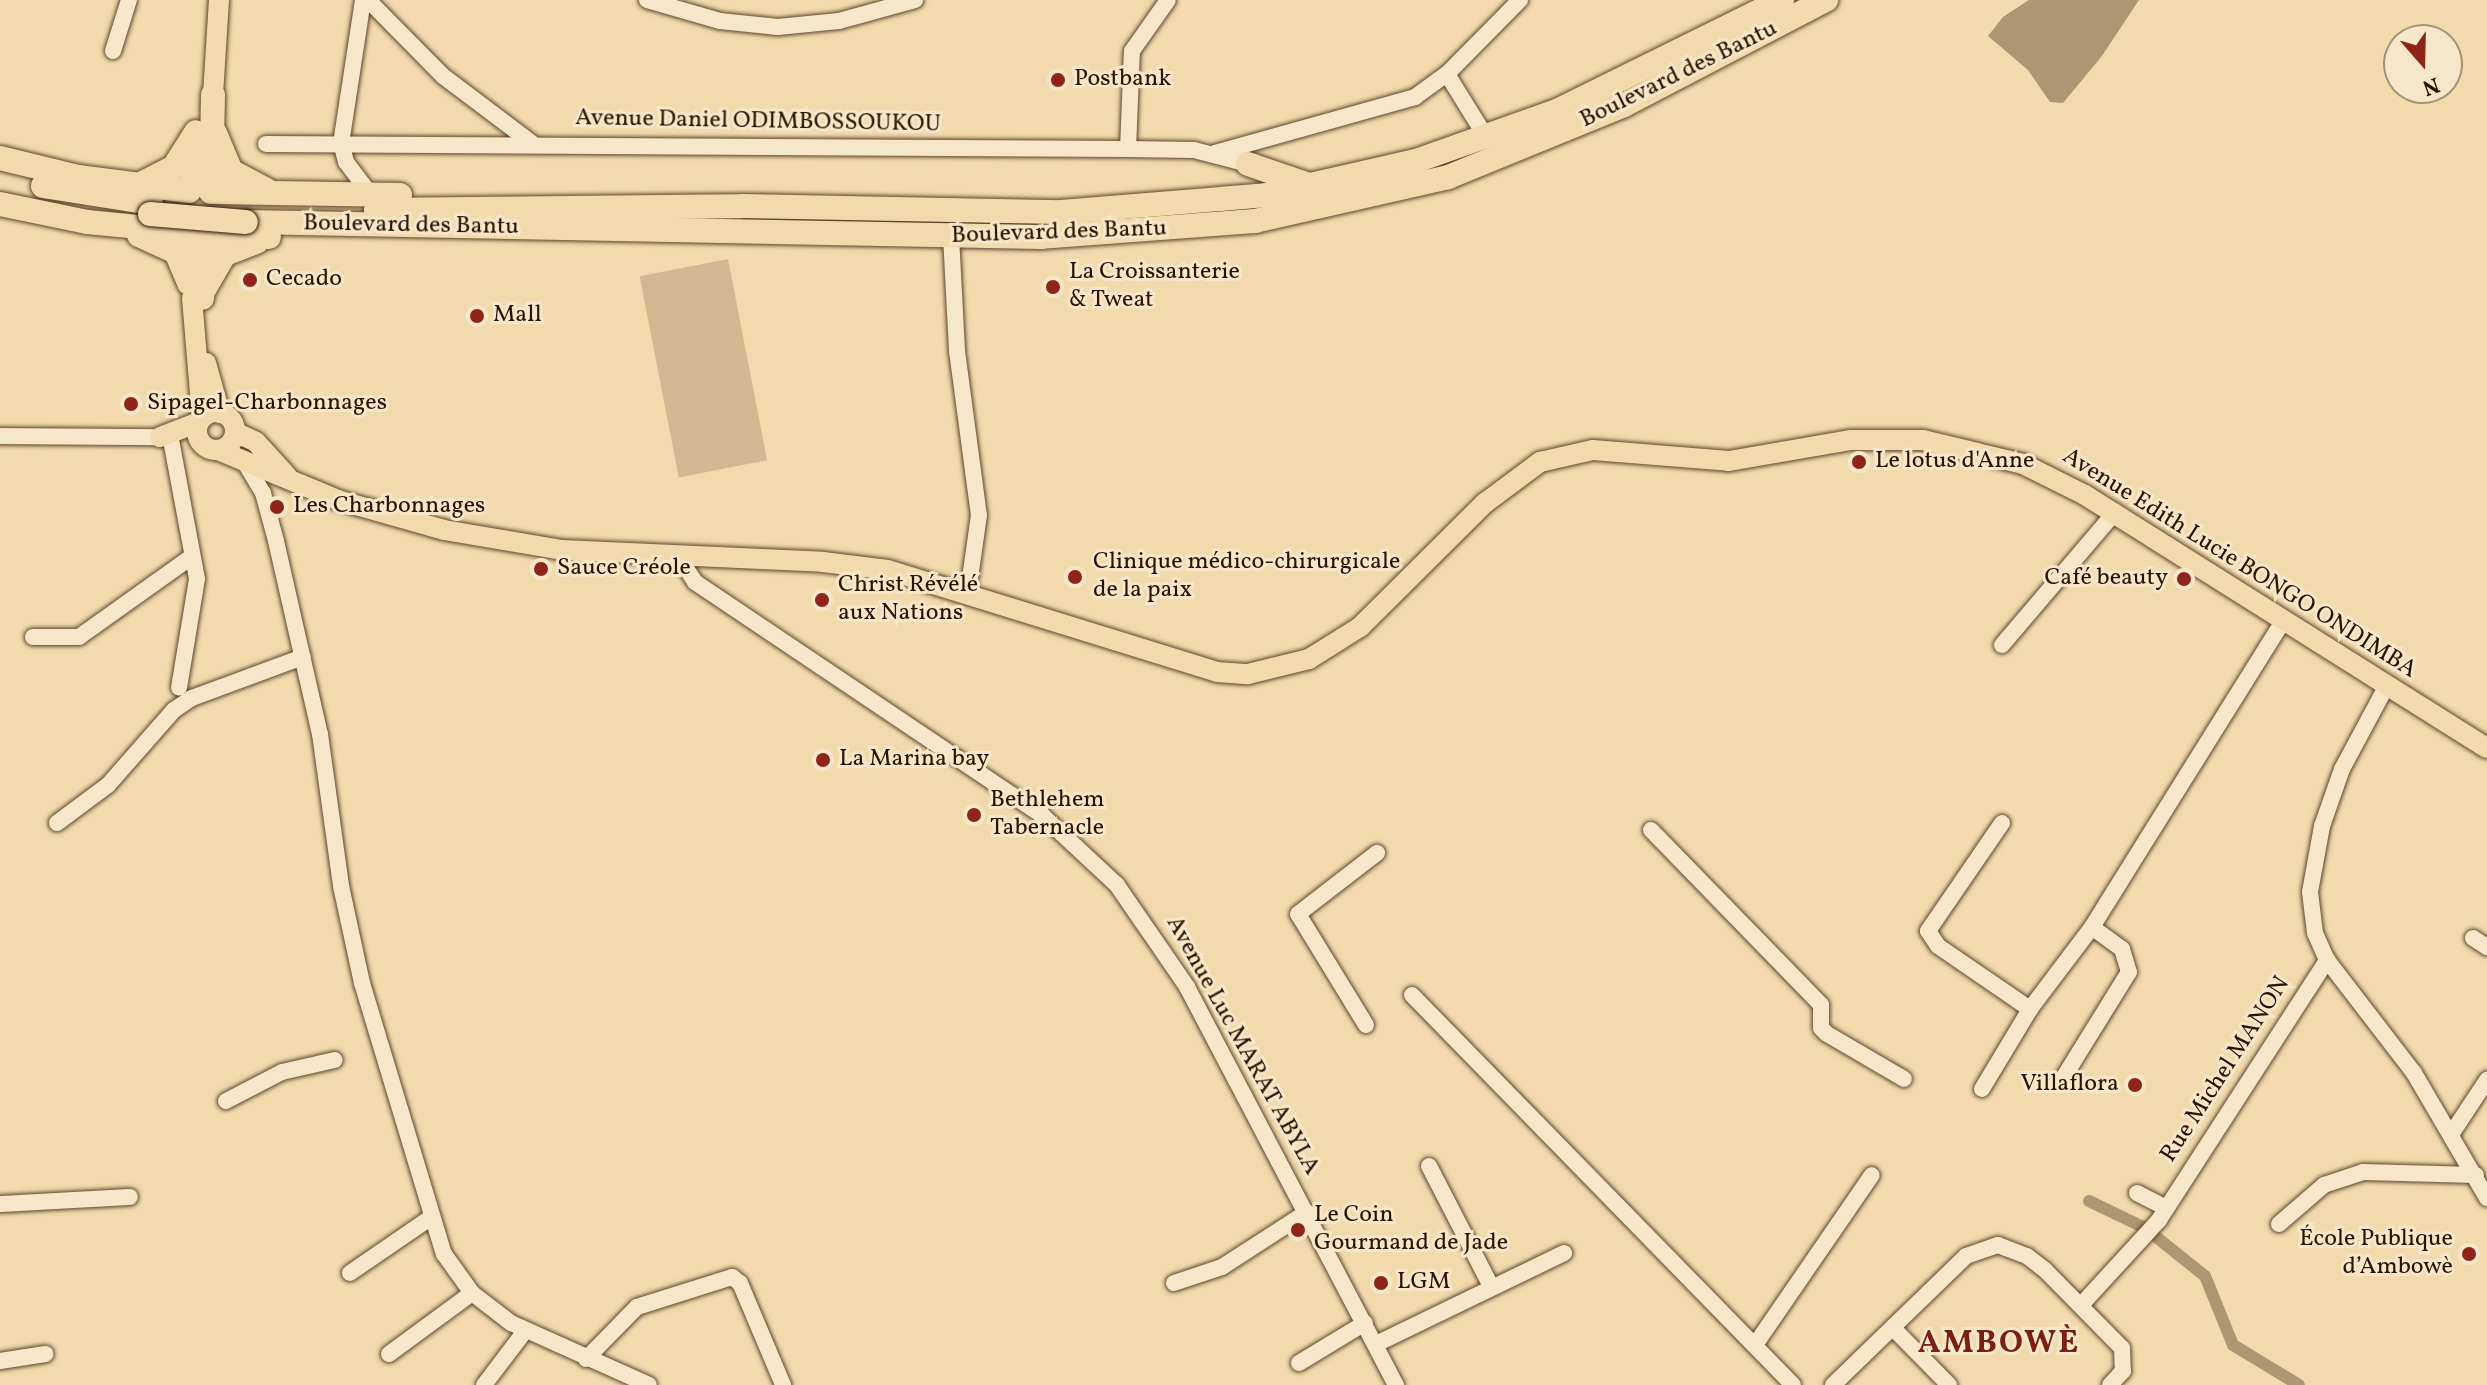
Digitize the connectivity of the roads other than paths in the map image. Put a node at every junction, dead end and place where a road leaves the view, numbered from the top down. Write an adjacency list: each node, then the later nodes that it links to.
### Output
1 (129, 0): 13 (street)
2 (205, 0): 15 (main road)
3 (219, 0): 15 (main road)
4 (365, 0): 17 (street); 18 (street)
5 (647, 0): 12 (street)
6 (702, 0): 12 (street)
7 (915, 0): 12 (street)
8 (1168, 0): 20 (street)
9 (1520, 0): 14 (street)
10 (1782, 0): 16 (highway, Boulevard des Bantu)
11 (1826, 0): 38 (highway, Boulevard des Bantu)
12 (687, 12)
13 (113, 51)
14 (1447, 74): 16 (street); 21 (street)
15 (208, 95): 27 (highway); 29 (highway); 31 (highway)
16 (1486, 137): 25 (highway, Boulevard des Bantu)
17 (341, 143): 18 (street, Avenue Daniel ODIMBOSSOUKOU); 19 (street, Avenue Daniel ODIMBOSSOUKOU); 28 (street)
18 (532, 143): 20 (street, Avenue Daniel ODIMBOSSOUKOU)
19 (266, 144)
20 (1128, 149): 21 (street, Avenue Daniel ODIMBOSSOUKOU)
21 (1213, 153): 23 (street, Avenue Daniel ODIMBOSSOUKOU)
22 (0, 158): 31 (highway)
23 (1248, 164): 25 (highway); 30 (highway)
24 (0, 174): 31 (highway)
25 (1315, 186): 30 (highway, Boulevard des Bantu)
26 (0, 187): 31 (highway)
27 (200, 192): 29 (highway); 31 (highway); 36 (highway); 36 (highway)
28 (371, 195): 29 (highway); 33 (highway)
29 (284, 196)
30 (1243, 198): 33 (highway, Boulevard des Bantu)
31 (147, 201): 34 (highway)
32 (0, 204): 35 (highway)
33 (742, 206): 34 (highway, Boulevard des Bantu)
34 (247, 215): 37 (highway, Boulevard des Bantu)
35 (87, 222): 36 (highway); 40 (highway)
36 (199, 232): 39 (highway); 40 (highway)
37 (743, 232): 38 (highway, Boulevard des Bantu); 39 (highway)
38 (951, 236): 49 (street)
39 (288, 238): 40 (highway)
40 (197, 298): 41 (main road)
41 (208, 429): 43 (main road); 44 (main road); 45 (main road)
42 (0, 436): 43 (street)
43 (165, 438): 48 (street)
44 (245, 463): 45 (main road); 53 (street)
45 (287, 476): 47 (main road, Avenue Edith Lucie BONGO ONDIMBA)
46 (2115, 512): 49 (main road, Avenue Edith Lucie BONGO ONDIMBA); 50 (main road, Avenue Edith Lucie BONGO ONDIMBA); 52 (street)
47 (677, 555): 49 (main road, Avenue Edith Lucie BONGO ONDIMBA); 81 (street, Avenue Luc MARAT ABYLA)
48 (191, 557): 51 (street); 55 (street)
49 (968, 592)
50 (2283, 621): 54 (main road, Avenue Edith Lucie BONGO ONDIMBA); 61 (street)
51 (33, 637)
52 (2002, 645)
53 (303, 657): 57 (street); 82 (street)
54 (2386, 687): 56 (main road, Avenue Edith Lucie BONGO ONDIMBA); 62 (street)
55 (179, 688)
56 (2487, 748)
57 (57, 823)
58 (2002, 823): 64 (street)
59 (1651, 830): 67 (street)
60 (1377, 853): 65 (street)
61 (2092, 927): 64 (street); 68 (street)
62 (2327, 960): 72 (street); 80 (street, Rue Michel MANON)
63 (1412, 995): 94 (street)
64 (2030, 1009): 70 (street)
65 (1366, 1025)
66 (335, 1060): 71 (street)
67 (1904, 1079)
68 (2062, 1080)
69 (2487, 1080): 72 (street)
70 (1982, 1089)
71 (226, 1101)
72 (2452, 1133): 75 (street)
73 (1429, 1166): 87 (street)
74 (1872, 1175): 94 (street)
75 (2476, 1175): 78 (street); 83 (street)
76 (2137, 1193): 80 (street)
77 (130, 1197): 79 (street)
78 (2487, 1198)
79 (0, 1204)
80 (2165, 1207): 89 (street, Rue Michel MANON)
81 (1307, 1212): 86 (street); 90 (street, Avenue Luc MARAT ABYLA)
82 (430, 1218): 85 (street); 88 (street)
83 (2279, 1224)
84 (1564, 1253): 87 (street)
85 (350, 1273)
86 (1174, 1283)
87 (1491, 1286): 93 (street)
88 (472, 1293): 92 (street); 96 (street)
89 (2082, 1304): 91 (street); 107 (street)
90 (1365, 1323): 93 (street, Avenue Luc MARAT ABYLA); 99 (street)
91 (1893, 1328): 105 (street); 106 (street)
92 (525, 1331): 97 (street); 100 (street)
93 (1376, 1344): 103 (street, Avenue Luc MARAT ABYLA)
94 (1755, 1345): 104 (street)
95 (45, 1354): 98 (street)
96 (389, 1354)
97 (586, 1359): 101 (street); 102 (street)
98 (0, 1361)
99 (1299, 1363)
100 (484, 1385)
101 (649, 1385)
102 (783, 1385)
103 (1396, 1385)
104 (1793, 1385)
105 (1833, 1385)
106 (1949, 1385)
107 (2110, 1385)

